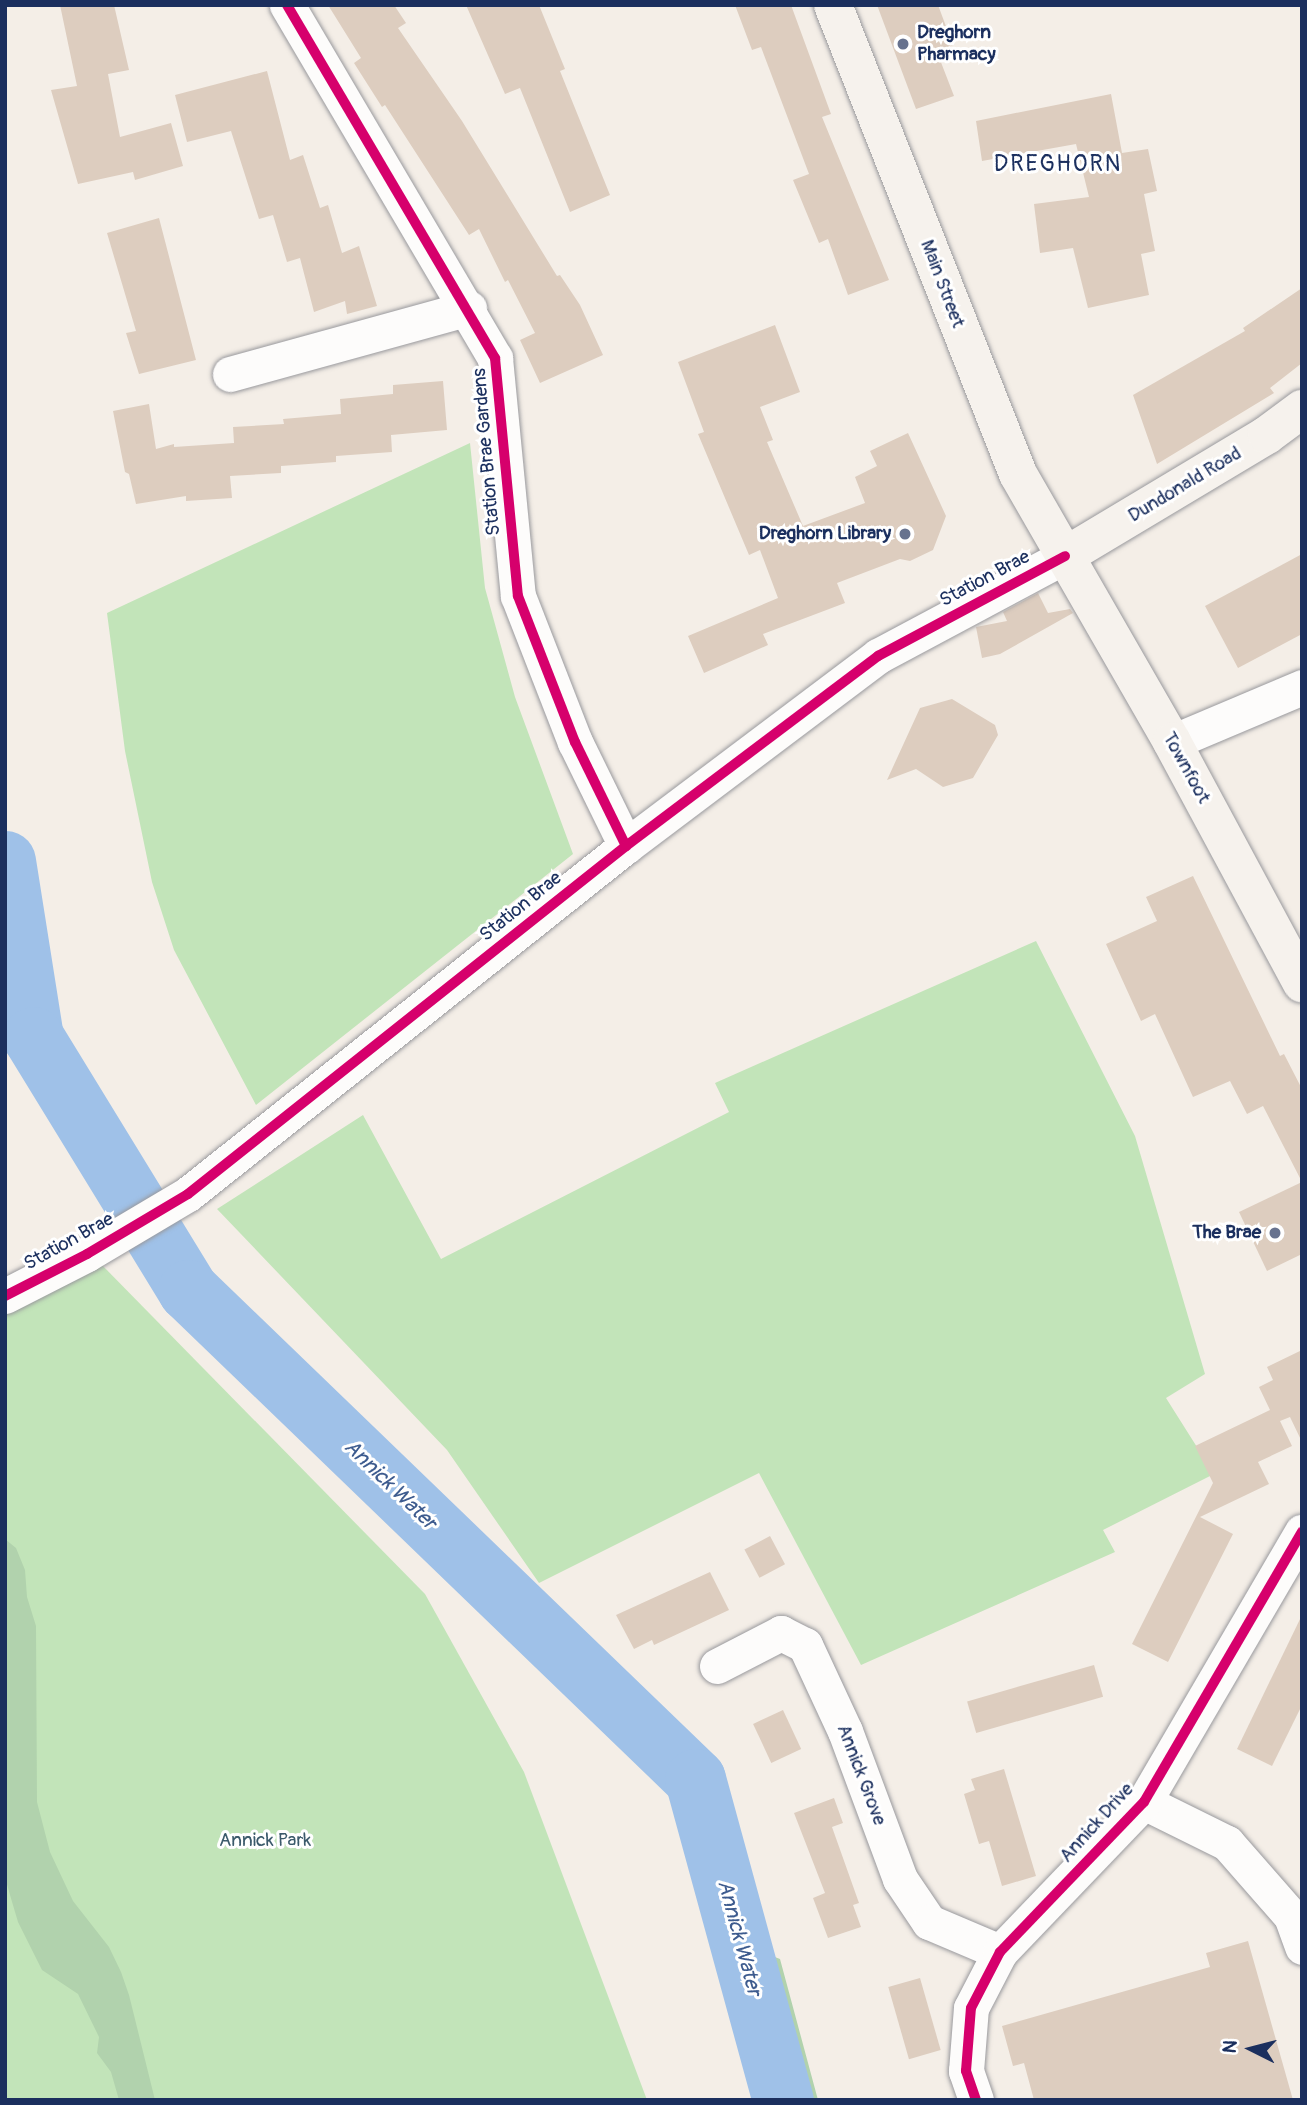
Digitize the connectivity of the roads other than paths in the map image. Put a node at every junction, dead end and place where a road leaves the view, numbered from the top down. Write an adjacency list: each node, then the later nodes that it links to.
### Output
1 (288, 5): 3 (street, Station Brae Gardens)
2 (833, 5): 6 (main road, Main Street)
3 (469, 308): 4 (street); 9 (street, Station Brae Gardens)
4 (230, 374)
5 (1302, 409): 6 (main road, Dundonald Road)
6 (1066, 556): 8 (main road, Townfoot); 9 (street, Station Brae)
7 (1302, 687): 8 (street)
8 (1172, 742): 10 (main road, Townfoot)
9 (626, 846): 11 (street, Station Brae)
10 (1302, 983)
11 (5, 1296)
12 (1302, 1532): 14 (street, Annick Drive)
13 (717, 1666): 16 (street, Annick Grove)
14 (1144, 1802): 15 (street); 16 (street, Annick Drive)
15 (1302, 1947)
16 (1000, 1952): 17 (street, Annick Drive)
17 (976, 2100)

